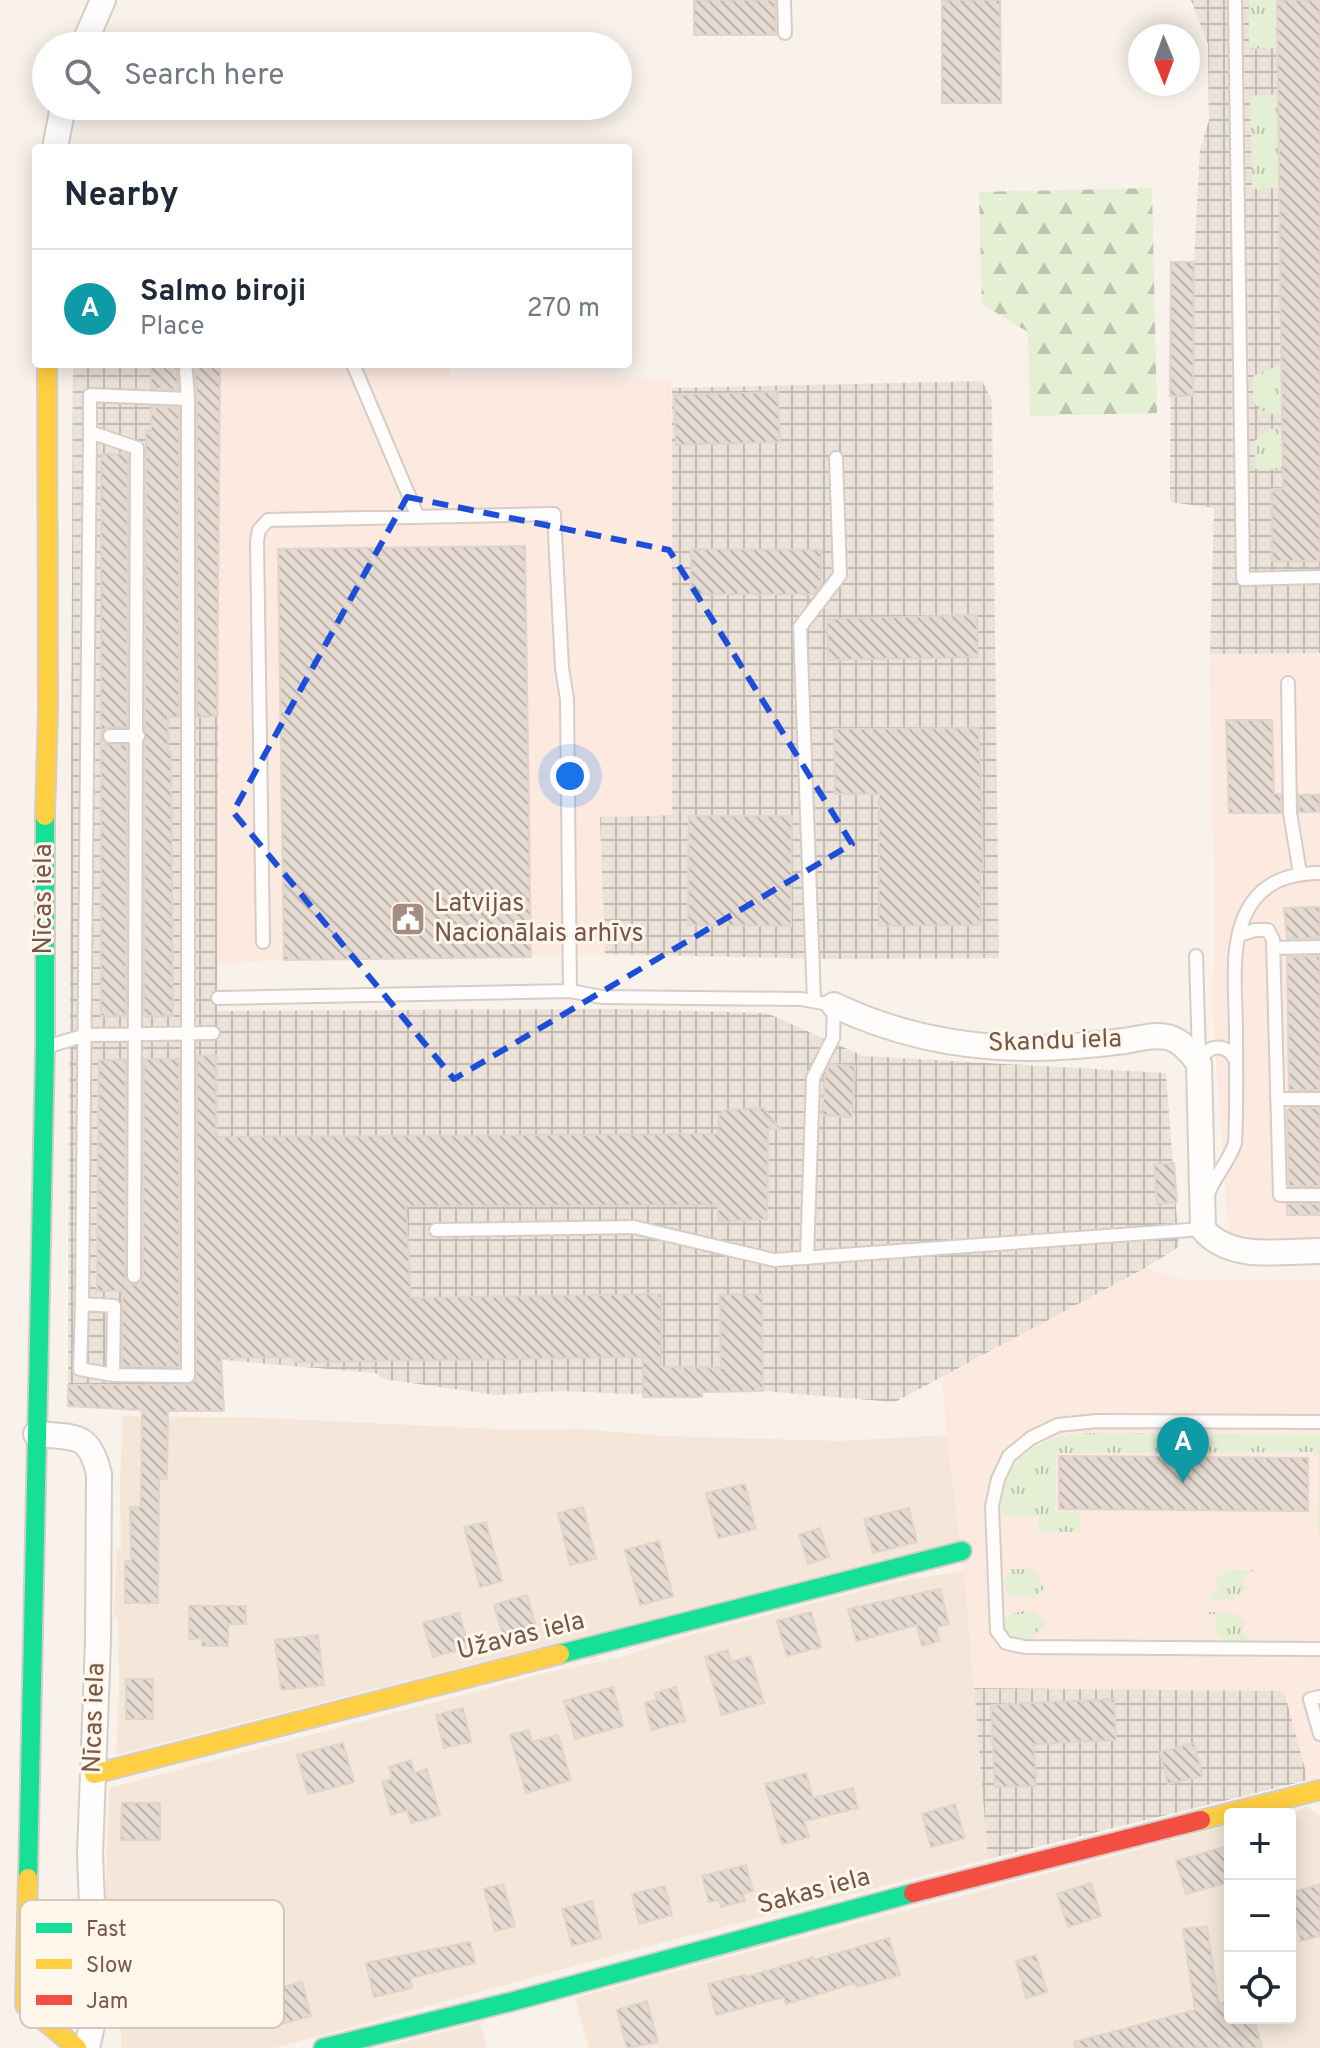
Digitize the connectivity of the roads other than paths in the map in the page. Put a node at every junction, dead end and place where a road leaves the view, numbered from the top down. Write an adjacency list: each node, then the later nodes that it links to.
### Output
1 (103, 0): 4 (street)
2 (784, 0): 5 (lane)
3 (1235, 0): 15 (lane)
4 (89, 32)
5 (785, 33)
6 (60, 120): 7 (street)
7 (56, 144)
8 (47, 368): 33 (street, Nīcas iela)
9 (355, 368): 14 (lane)
10 (186, 371): 11 (lane)
11 (188, 399): 12 (lane); 31 (lane)
12 (90, 432): 18 (lane); 32 (lane)
13 (836, 458): 28 (lane)
14 (418, 517): 22 (lane); 26 (lane)
15 (1320, 577)
16 (1288, 683): 19 (lane)
17 (110, 736): 18 (lane)
18 (138, 736): 29 (lane)
19 (1300, 873): 20 (lane); 21 (lane)
20 (1320, 873)
21 (1239, 935): 24 (lane); 34 (lane)
22 (263, 942)
23 (1320, 947): 24 (lane)
24 (1273, 948): 36 (lane)
25 (1196, 956): 35 (lane)
26 (570, 991): 27 (lane, Skandu iela); 28 (lane, Skandu iela)
27 (218, 998)
28 (824, 1003): 35 (street, Skandu iela); 42 (lane)
29 (136, 1033): 31 (lane); 32 (lane); 43 (lane)
30 (213, 1033): 31 (lane)
31 (186, 1034): 45 (lane)
32 (86, 1035): 33 (lane); 44 (lane)
33 (45, 1047): 47 (street, Nīcas iela)
34 (1236, 1062): 35 (lane); 39 (lane)
35 (1199, 1064): 39 (street)
36 (1277, 1099): 37 (lane); 38 (lane)
37 (1320, 1099)
38 (1320, 1195)
39 (1203, 1219): 41 (street); 42 (lane)
40 (436, 1230): 42 (lane)
41 (1320, 1251)
42 (807, 1258)
43 (134, 1276)
44 (82, 1304): 45 (lane); 45 (lane)
45 (113, 1375)
46 (1320, 1422): 49 (lane)
47 (36, 1434): 52 (street, Nīcas iela); 54 (street, Nīcas iela)
48 (962, 1551): 52 (street, Užavas iela)
49 (1320, 1649)
50 (1320, 1697): 51 (lane)
51 (1320, 1734)
52 (94, 1774): 55 (street, Nīcas iela)
53 (1320, 1790): 60 (street, Sakas iela)
54 (27, 1900)
55 (92, 1900)
56 (53, 2028): 58 (street, Nīcas iela)
57 (91, 2028): 59 (street, Nīcas iela)
58 (77, 2048)
59 (87, 2048)
60 (323, 2048)

